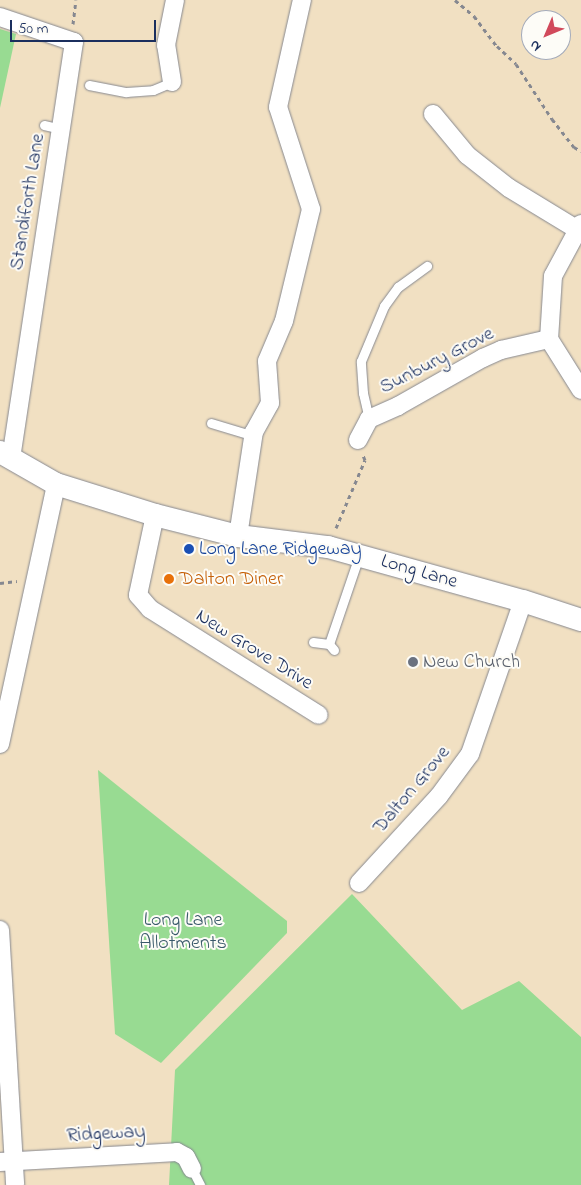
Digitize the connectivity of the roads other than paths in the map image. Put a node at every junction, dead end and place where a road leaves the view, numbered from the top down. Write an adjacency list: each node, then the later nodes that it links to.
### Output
1 (175, 0): 4 (street)
2 (302, 0): 13 (street)
3 (0, 17): 15 (street, Standiforth Lane)
4 (172, 82): 5 (lane)
5 (89, 85)
6 (433, 114): 7 (street)
7 (579, 227): 9 (street)
8 (427, 266): 11 (lane)
9 (549, 339): 10 (street); 11 (street, Sunbury Grove)
10 (581, 390)
11 (369, 419): 14 (street, Sunbury Grove)
12 (211, 423): 13 (lane)
13 (254, 436): 18 (street)
14 (358, 440)
15 (6, 454): 16 (street, Long Lane)
16 (56, 484): 17 (street, Long Lane); 24 (street)
17 (155, 515): 18 (street, Long Lane); 23 (street, New Grove Drive)
18 (238, 536): 19 (street, Long Lane)
19 (360, 556): 20 (street, Long Lane); 22 (lane)
20 (522, 601): 21 (street, Long Lane); 25 (street, Dalton Grove)
21 (581, 620)
22 (314, 642)
23 (319, 715)
24 (0, 744)
25 (358, 883)
26 (0, 930): 27 (street)
27 (7, 1162): 28 (street, Ridgeway); 29 (street)
28 (192, 1169): 30 (lane)
29 (15, 1185)
30 (200, 1185)

